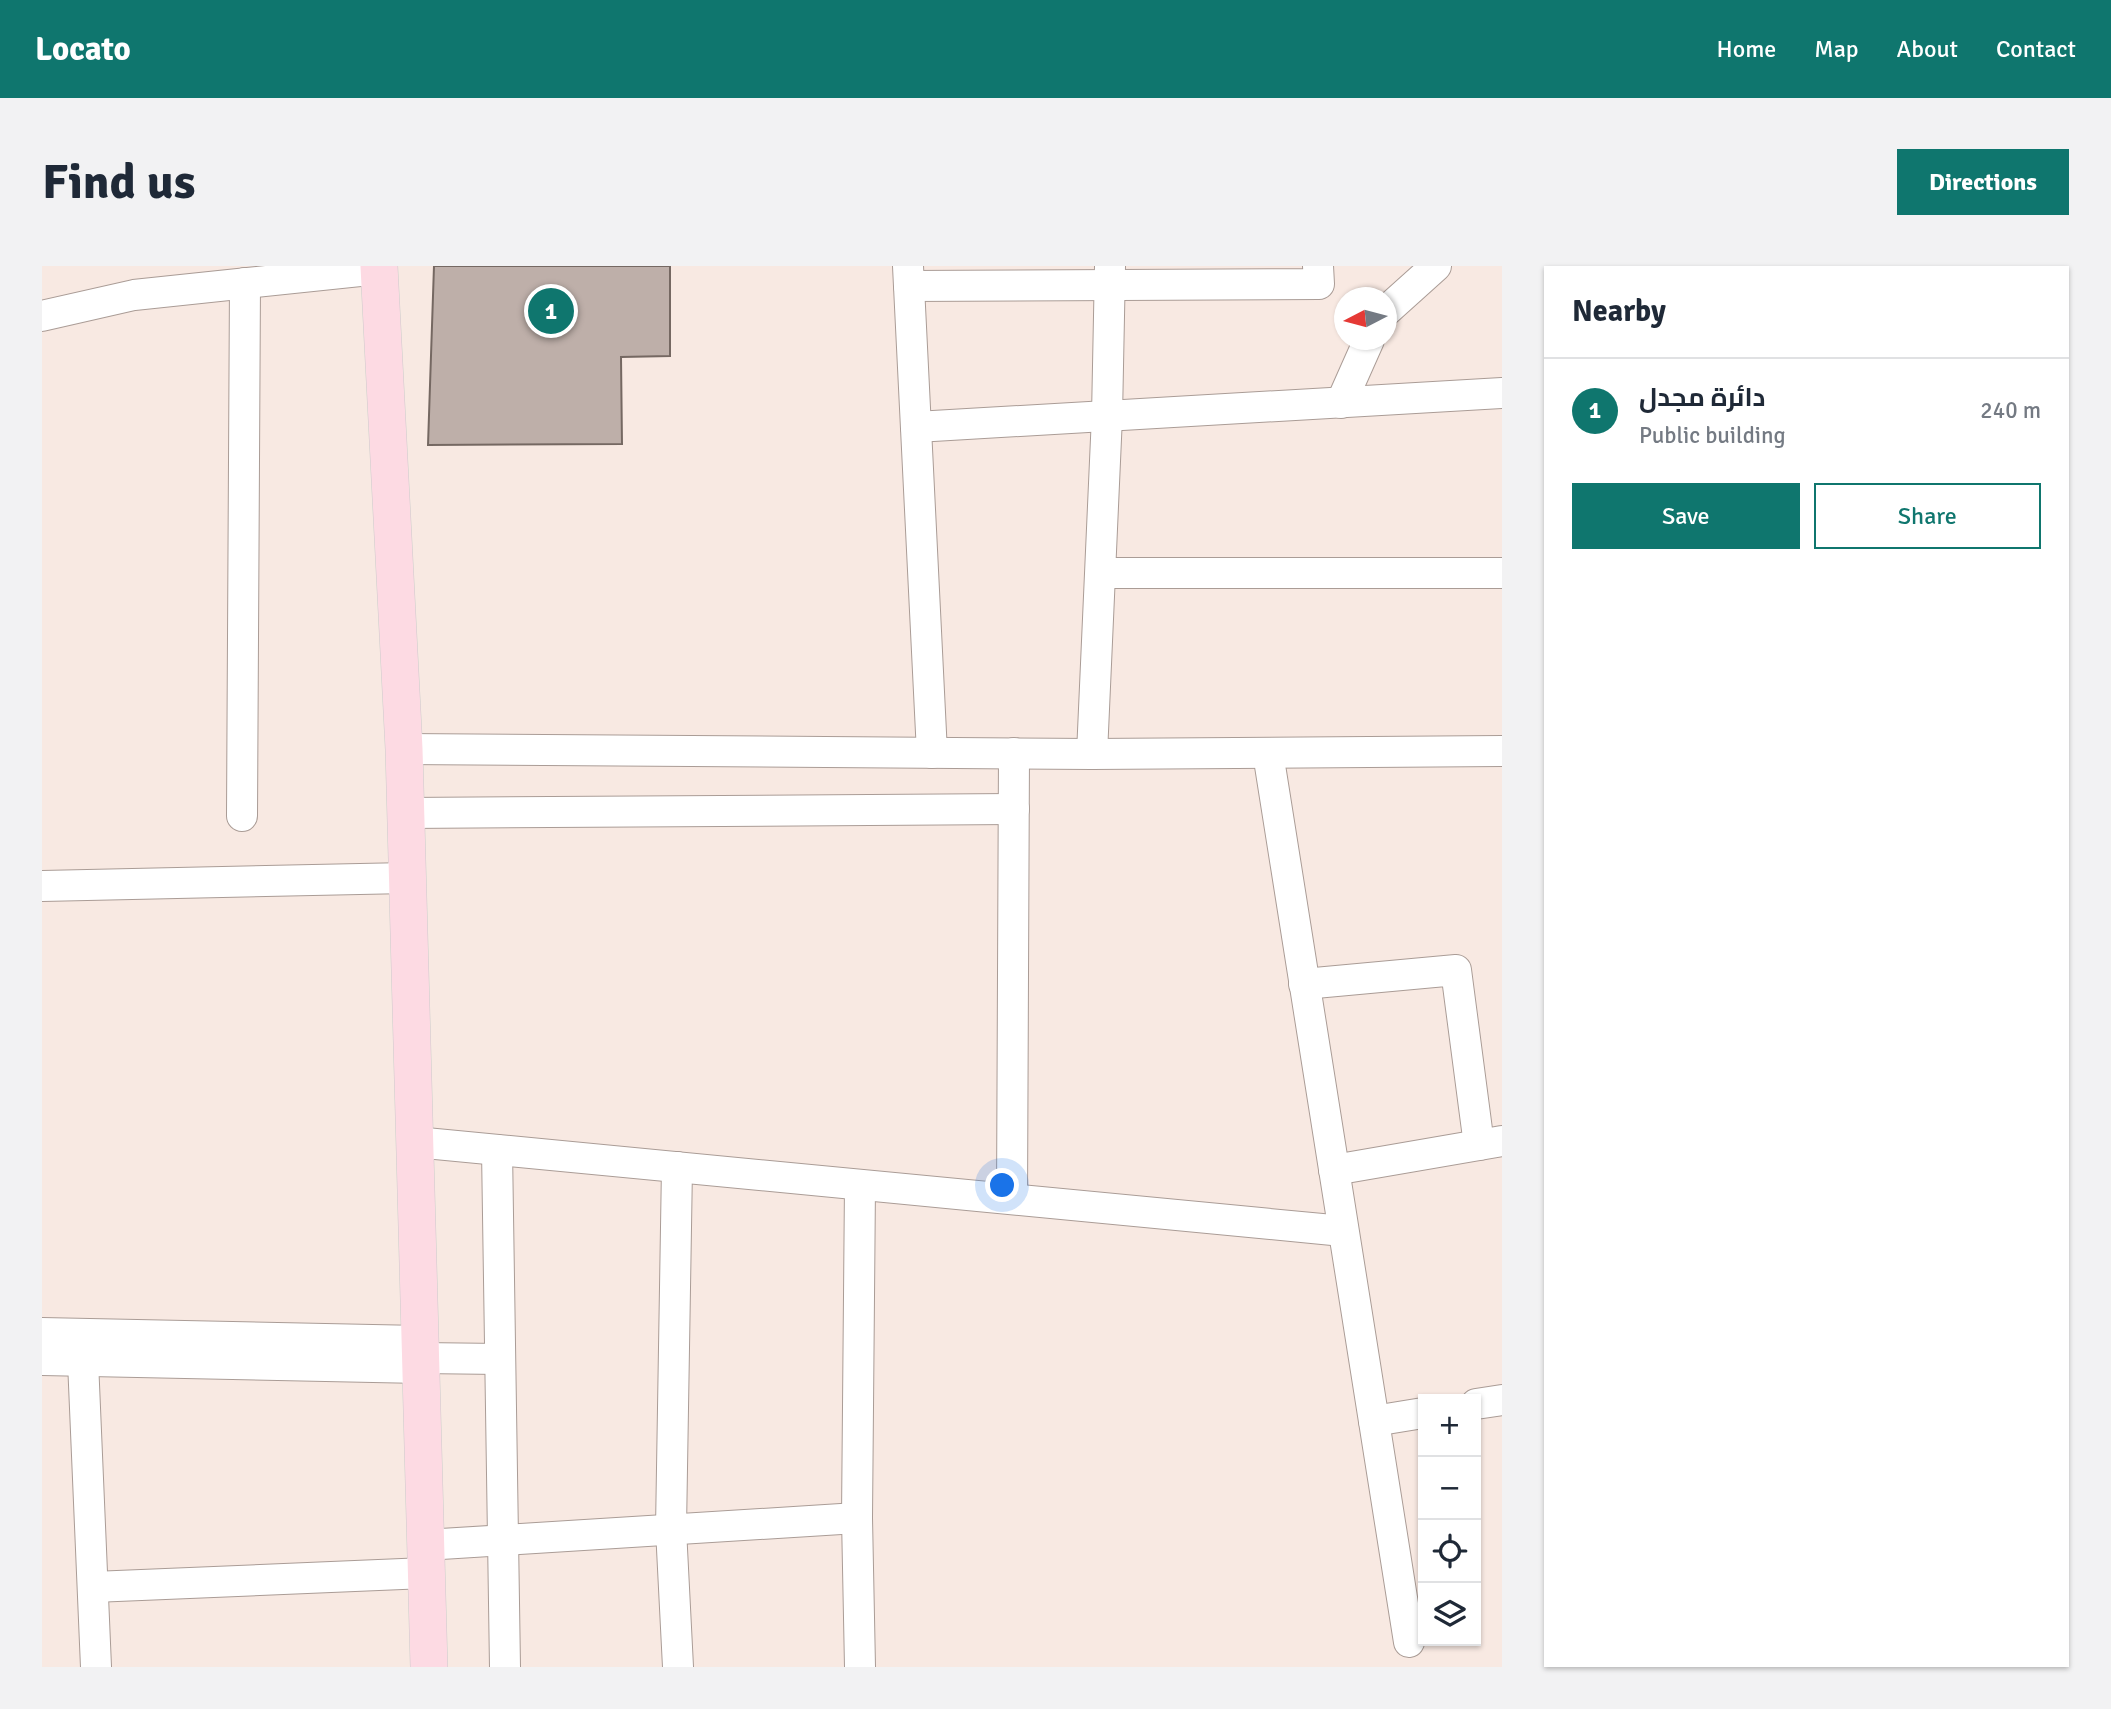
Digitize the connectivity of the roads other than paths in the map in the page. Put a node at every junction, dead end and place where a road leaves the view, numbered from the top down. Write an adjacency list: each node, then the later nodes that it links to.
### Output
1 (1318, 266): 5 (street)
2 (1436, 266): 7 (street)
3 (379, 267): 6 (street); 16 (main road)
4 (909, 276): 5 (street); 13 (street)
5 (1110, 276): 12 (street)
6 (245, 283): 8 (street); 24 (street)
7 (1397, 302)
8 (42, 316)
9 (1365, 350): 11 (street)
10 (1502, 394): 11 (street)
11 (1341, 403): 12 (street)
12 (1107, 416): 13 (street); 14 (street)
13 (916, 427): 18 (street)
14 (1101, 573): 15 (street); 21 (street)
15 (1502, 573)
16 (404, 748): 18 (street); 23 (main road)
17 (1502, 751): 20 (street)
18 (932, 753): 19 (street)
19 (1014, 753): 21 (street); 22 (street)
20 (1268, 753): 21 (street); 27 (street)
21 (1092, 754)
22 (1014, 809): 23 (street); 34 (street)
23 (406, 813): 25 (main road)
24 (242, 816)
25 (407, 878): 26 (street); 28 (main road)
26 (42, 886)
27 (1304, 984): 29 (street); 32 (street)
28 (415, 1142): 30 (street); 37 (main road)
29 (1491, 1143): 32 (street)
30 (496, 1150): 31 (street); 38 (street)
31 (677, 1167): 33 (street); 46 (street)
32 (1334, 1170): 35 (street)
33 (860, 1185): 34 (street); 45 (street)
34 (1012, 1199): 35 (street)
35 (1343, 1231): 44 (street)
36 (42, 1332): 37 (street)
37 (421, 1356): 38 (street); 40 (street); 48 (main road)
38 (500, 1359): 47 (street)
39 (42, 1360): 40 (street)
40 (83, 1361): 49 (street)
41 (1502, 1400): 42 (street)
42 (1481, 1403)
43 (1418, 1414): 44 (street)
44 (1374, 1421): 50 (street)
45 (857, 1518): 46 (street); 55 (street)
46 (671, 1529): 47 (street); 54 (street)
47 (503, 1540): 48 (street); 53 (street)
48 (426, 1559): 49 (street); 52 (main road)
49 (93, 1587): 51 (street)
50 (1409, 1642)
51 (96, 1667)
52 (429, 1667)
53 (505, 1667)
54 (678, 1667)
55 (860, 1667)

